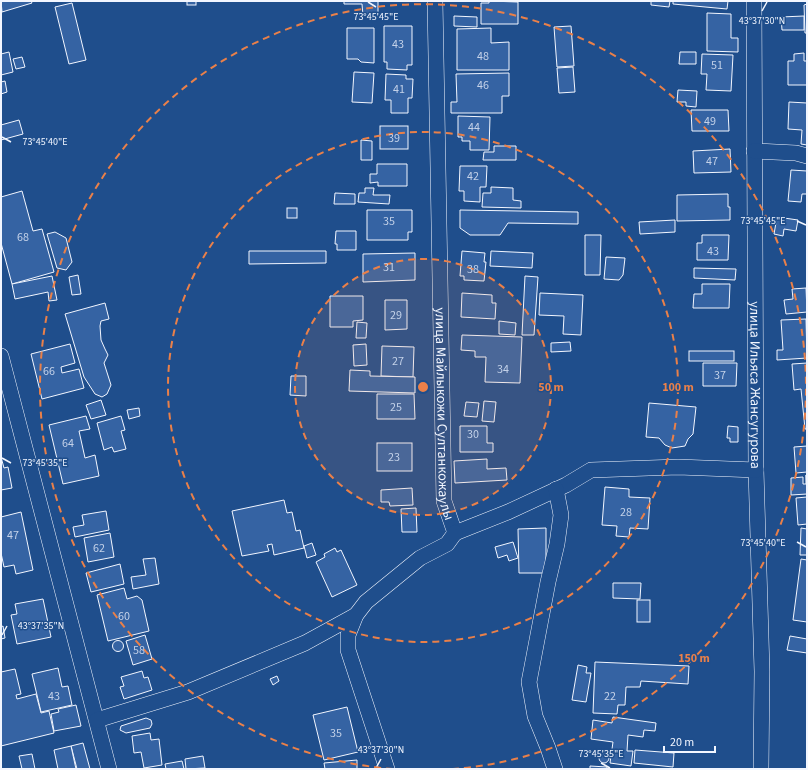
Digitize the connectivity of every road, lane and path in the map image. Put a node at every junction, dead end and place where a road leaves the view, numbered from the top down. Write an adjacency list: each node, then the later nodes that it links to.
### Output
1 (435, 1): 8 (street, улица Майлыкожи Султанкожаулы)
2 (754, 1): 3 (street, улица Ильяса Жансугурова)
3 (754, 152): 4 (street); 6 (street, улица Ильяса Жансугурова)
4 (807, 156)
5 (1, 356): 10 (street)
6 (756, 470): 7 (street); 14 (street, улица Ильяса Жансугурова)
7 (556, 489): 8 (street); 13 (street)
8 (455, 533): 9 (street, улица Майлыкожи Султанкожаулы)
9 (356, 615): 10 (street); 12 (street, улица Майлыкожи Султанкожаулы)
10 (96, 720): 11 (street)
11 (109, 769)
12 (387, 769)
13 (556, 769)
14 (761, 769)

